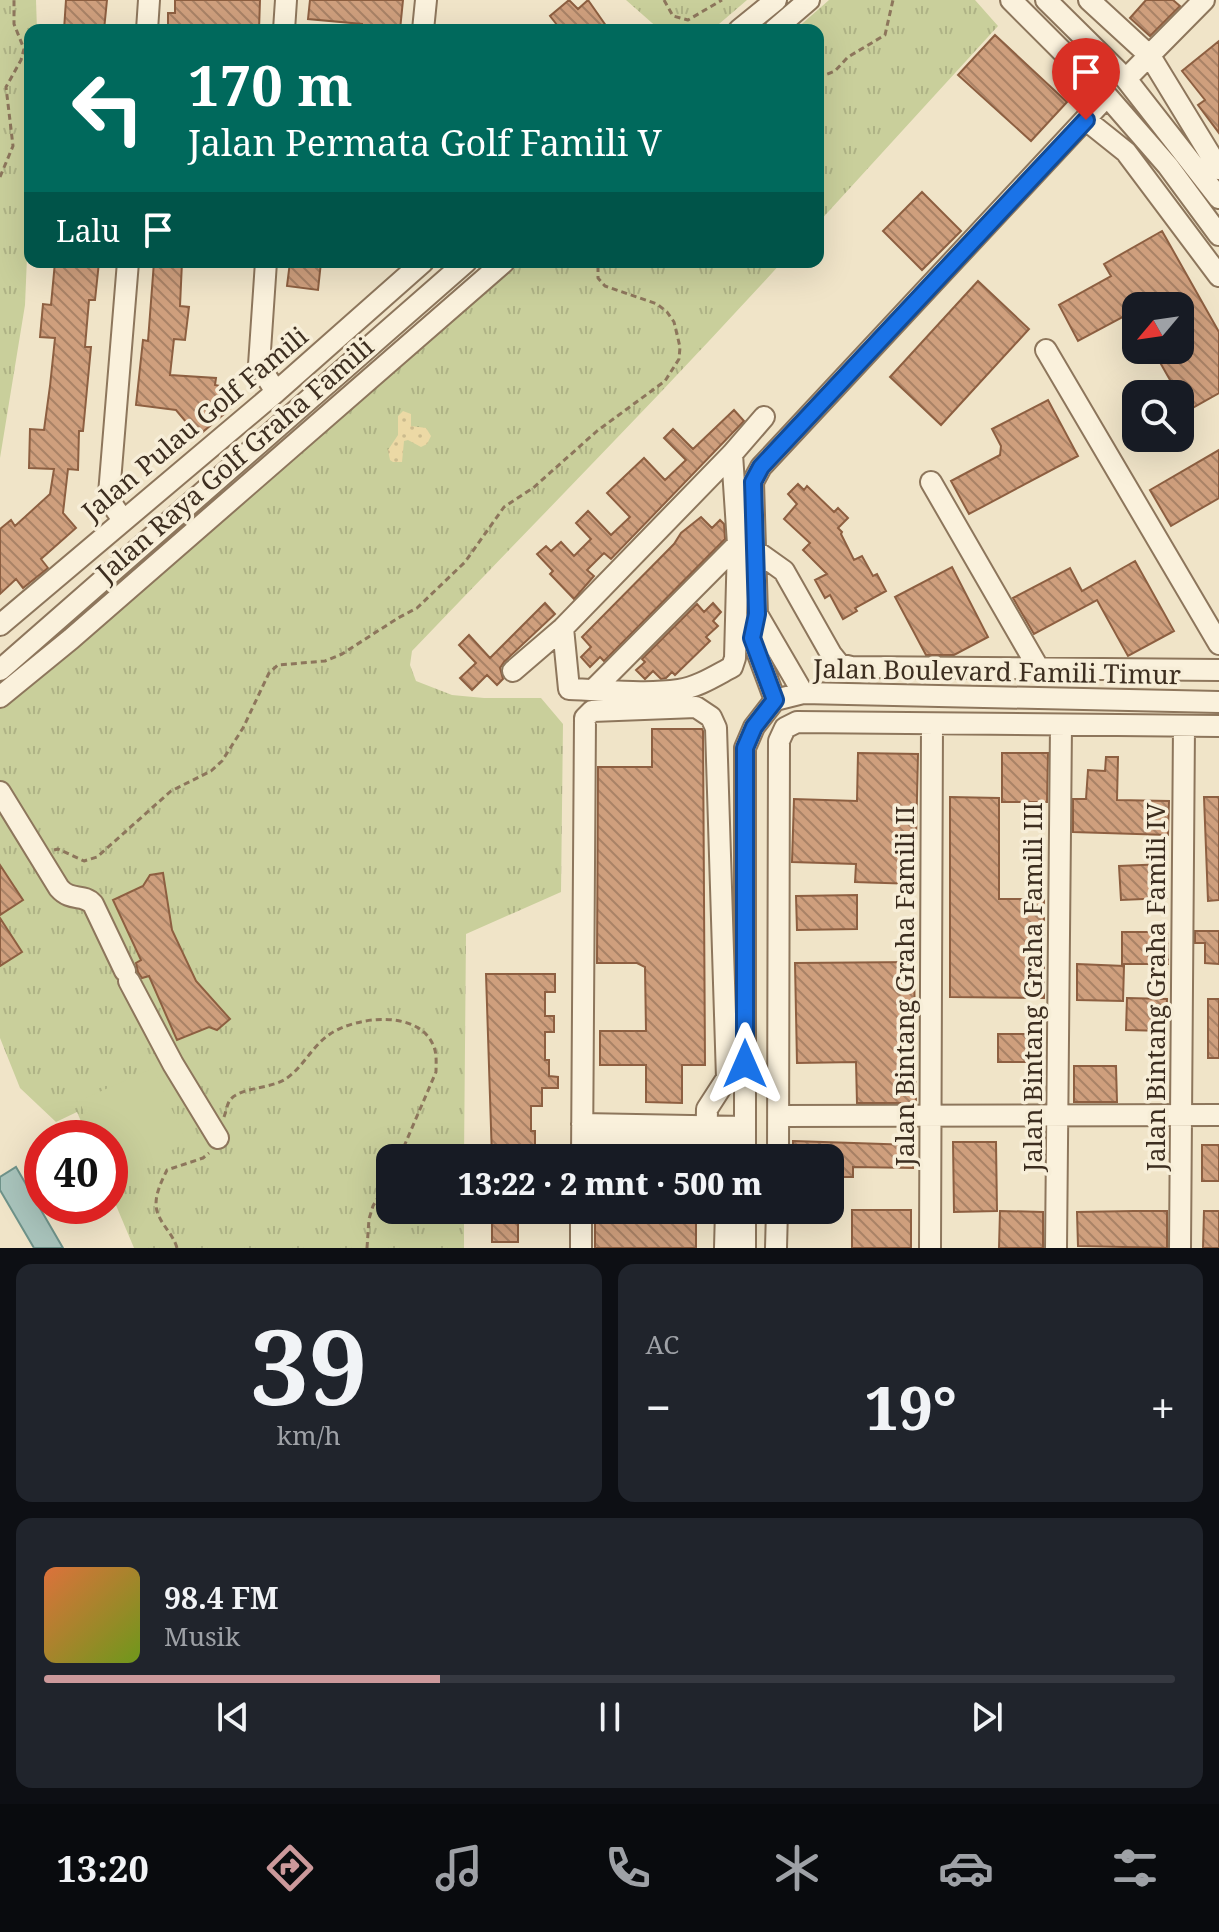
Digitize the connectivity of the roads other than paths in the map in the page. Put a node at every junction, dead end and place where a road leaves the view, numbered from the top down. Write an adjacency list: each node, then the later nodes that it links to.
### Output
1 (149, 0): 10 (street)
2 (286, 0): 11 (street)
3 (426, 0): 12 (street)
4 (776, 0): 13 (street)
5 (809, 0): 14 (street)
6 (1011, 0): 17 (street)
7 (1046, 0): 16 (street)
8 (1089, 0): 15 (street)
9 (1204, 0): 15 (street)
10 (147, 24)
11 (284, 24)
12 (424, 24)
13 (746, 24)
14 (781, 24)
15 (1150, 56): 16 (street); 19 (street)
16 (1126, 79): 20 (street)
17 (1107, 96): 18 (street); 21 (street)
18 (1086, 120): 27 (street); 34 (street)
19 (1219, 169)
20 (1219, 198)
21 (1219, 235)
22 (128, 268): 33 (street)
23 (266, 268): 29 (street)
24 (416, 268): 29 (street, Jalan Pulau Golf Famili)
25 (459, 268): 36 (street, Jalan Raya Golf Graha Famili)
26 (497, 268): 39 (street, Jalan Raya Golf Graha Famili)
27 (1219, 276)
28 (1046, 350): 40 (street)
29 (276, 392): 33 (street, Jalan Pulau Golf Famili)
30 (764, 417): 31 (street)
31 (732, 454): 34 (street); 38 (street)
32 (931, 482): 43 (street)
33 (123, 520): 37 (street, Jalan Pulau Golf Famili)
34 (747, 548): 35 (street); 41 (street); 43 (street); 47 (street)
35 (757, 614): 42 (street); 48 (street)
36 (59, 621): 39 (street); 44 (street, Jalan Raya Golf Graha Famili)
37 (0, 625)
38 (563, 628): 46 (street); 47 (street)
39 (71, 639): 49 (street, Jalan Raya Golf Graha Famili)
40 (1219, 644)
41 (732, 667): 42 (street); 47 (street)
42 (763, 669): 50 (street)
43 (1039, 669): 45 (street)
44 (0, 670)
45 (1219, 670)
46 (513, 671)
47 (593, 690)
48 (803, 693): 50 (street, Jalan Boulevard Famili Timur); 51 (street, Jalan Boulevard Famili Timur)
49 (0, 697)
50 (775, 700): 65 (street)
51 (1219, 702)
52 (932, 724): 53 (street); 57 (street, Jalan Bintang Graha Famili II); 61 (street)
53 (1061, 726): 54 (street); 58 (street, Jalan Bintang Graha Famili III)
54 (1184, 726): 55 (street); 59 (street, Jalan Bintang Graha Famili IV)
55 (1219, 726)
56 (0, 792): 62 (street)
57 (930, 1114): 58 (street); 61 (street); 75 (street, Jalan Bintang Graha Famili II)
58 (1059, 1114): 59 (street); 76 (street, Jalan Bintang Graha Famili III)
59 (1182, 1114): 60 (street); 77 (street, Jalan Bintang Graha Famili IV)
60 (1219, 1115)
61 (779, 1116): 66 (street)
62 (218, 1138)
63 (582, 1142): 64 (street); 64 (street)
64 (706, 1143): 65 (street)
65 (745, 1143)
66 (778, 1144)
67 (581, 1224): 71 (street)
68 (726, 1224): 72 (street)
69 (745, 1224): 73 (street)
70 (777, 1224): 74 (street)
71 (581, 1248)
72 (725, 1248)
73 (745, 1248)
74 (776, 1248)
75 (930, 1248)
76 (1056, 1248)
77 (1180, 1248)

